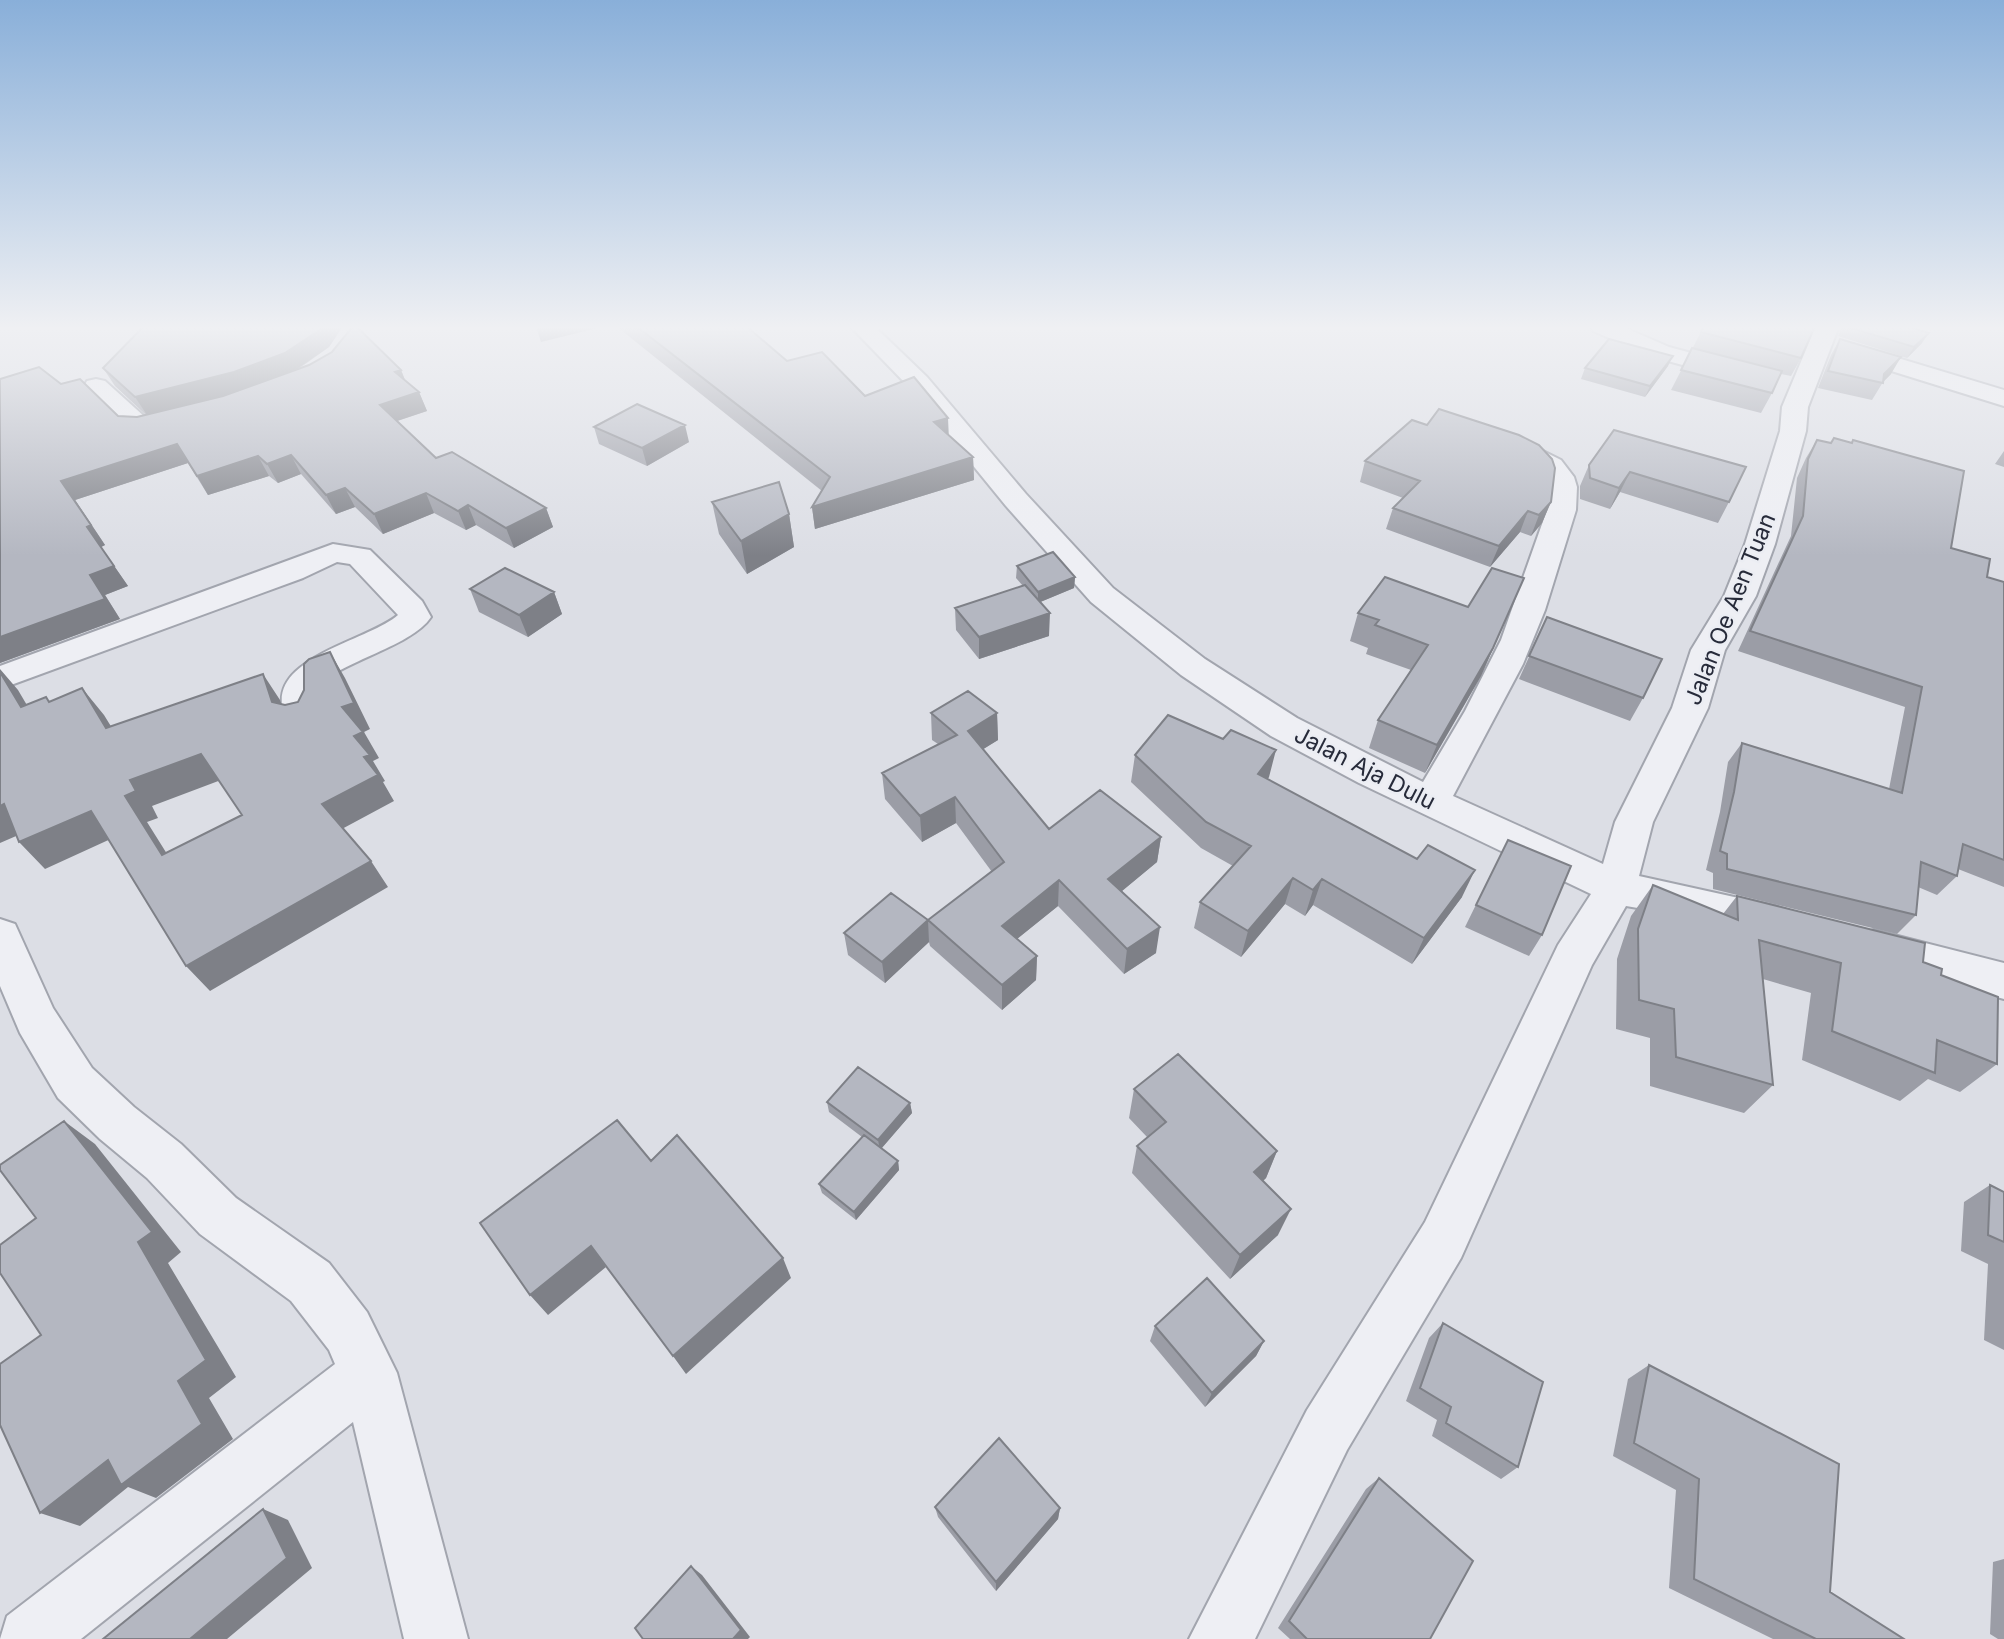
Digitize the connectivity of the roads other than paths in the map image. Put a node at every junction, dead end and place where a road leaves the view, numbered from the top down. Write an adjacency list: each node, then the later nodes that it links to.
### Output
1 (114, 402): 4 (street)
2 (935, 402): 8 (street, Jalan Aja Dulu)
3 (1792, 402): 9 (street, Jalan Oe Aen Tuan)
4 (204, 412)
5 (1480, 435): 8 (street)
6 (0, 678): 7 (street)
7 (302, 717)
8 (1430, 802): 9 (street, Jalan Aja Dulu)
9 (1616, 888): 11 (street, Jalan Aja Dulu); 15 (street, Jalan Oe Aen Tuan)
10 (0, 936): 12 (street)
11 (2004, 981)
12 (369, 1373): 13 (street); 14 (street)
13 (30, 1639)
14 (436, 1639)
15 (1220, 1639)

